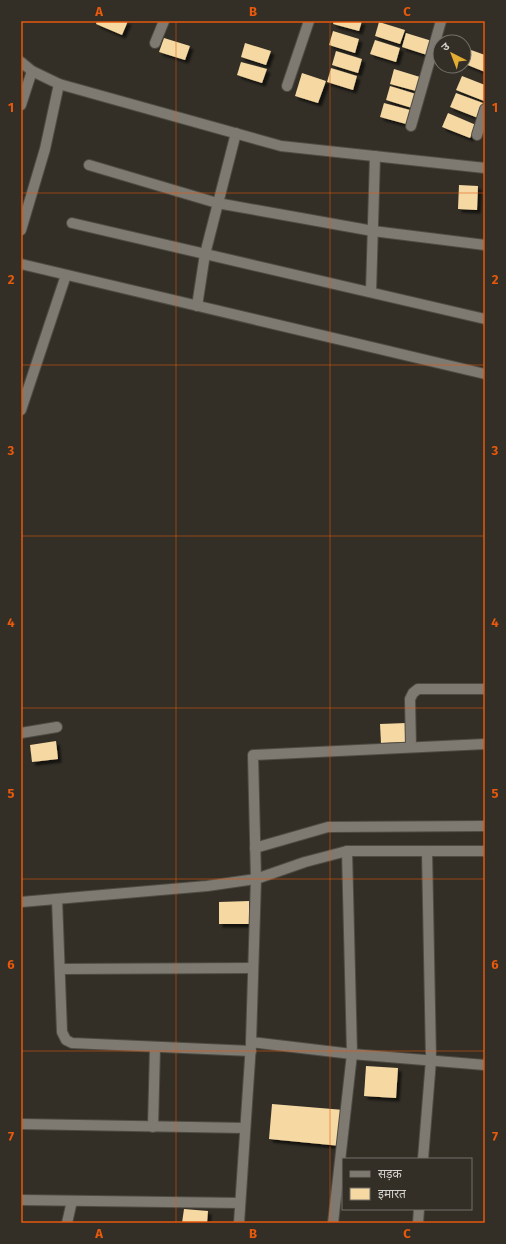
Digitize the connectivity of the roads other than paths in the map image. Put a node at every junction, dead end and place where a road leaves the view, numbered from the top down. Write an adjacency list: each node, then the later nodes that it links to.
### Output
1 (164, 21): 4 (street)
2 (309, 21): 8 (street)
3 (441, 21): 11 (street)
4 (155, 43)
5 (21, 62): 6 (street)
6 (32, 70): 7 (street); 9 (street)
7 (59, 84): 12 (street); 19 (street)
8 (287, 86)
9 (21, 106)
10 (485, 110): 13 (street)
11 (411, 126)
12 (236, 133): 14 (street); 17 (street)
13 (476, 135)
14 (375, 156): 16 (street); 20 (street)
15 (89, 165): 17 (street)
16 (485, 168)
17 (217, 203): 20 (street); 22 (street)
18 (72, 223): 22 (street)
19 (21, 230)
20 (373, 231): 21 (street); 25 (street)
21 (485, 245)
22 (205, 254): 25 (street); 26 (street)
23 (21, 264): 24 (street)
24 (66, 275): 26 (street); 29 (street)
25 (371, 292): 27 (street)
26 (197, 306): 28 (street)
27 (485, 319)
28 (485, 374)
29 (21, 410)
30 (485, 689): 34 (street)
31 (57, 727): 32 (street)
32 (21, 733)
33 (485, 744): 34 (street)
34 (411, 747): 36 (street)
35 (485, 826): 36 (street)
36 (255, 848): 40 (street)
37 (347, 851): 38 (street); 40 (street); 47 (street)
38 (427, 851): 39 (street); 48 (street)
39 (485, 851)
40 (256, 879): 41 (street); 43 (street)
41 (57, 899): 42 (street); 44 (street)
42 (21, 902)
43 (253, 968): 44 (street); 45 (street)
44 (60, 969): 46 (street)
45 (251, 1046): 46 (street); 47 (street); 52 (street)
46 (155, 1047): 51 (street)
47 (352, 1054): 48 (street); 60 (street)
48 (431, 1060): 49 (street); 53 (street)
49 (485, 1065)
50 (21, 1124): 51 (street)
51 (153, 1127): 52 (street)
52 (245, 1128): 56 (street)
53 (423, 1158)
54 (21, 1200): 55 (street)
55 (72, 1202): 56 (street); 58 (street)
56 (240, 1203): 59 (street)
57 (419, 1210): 61 (street)
58 (67, 1223)
59 (238, 1223)
60 (333, 1223)
61 (418, 1223)

